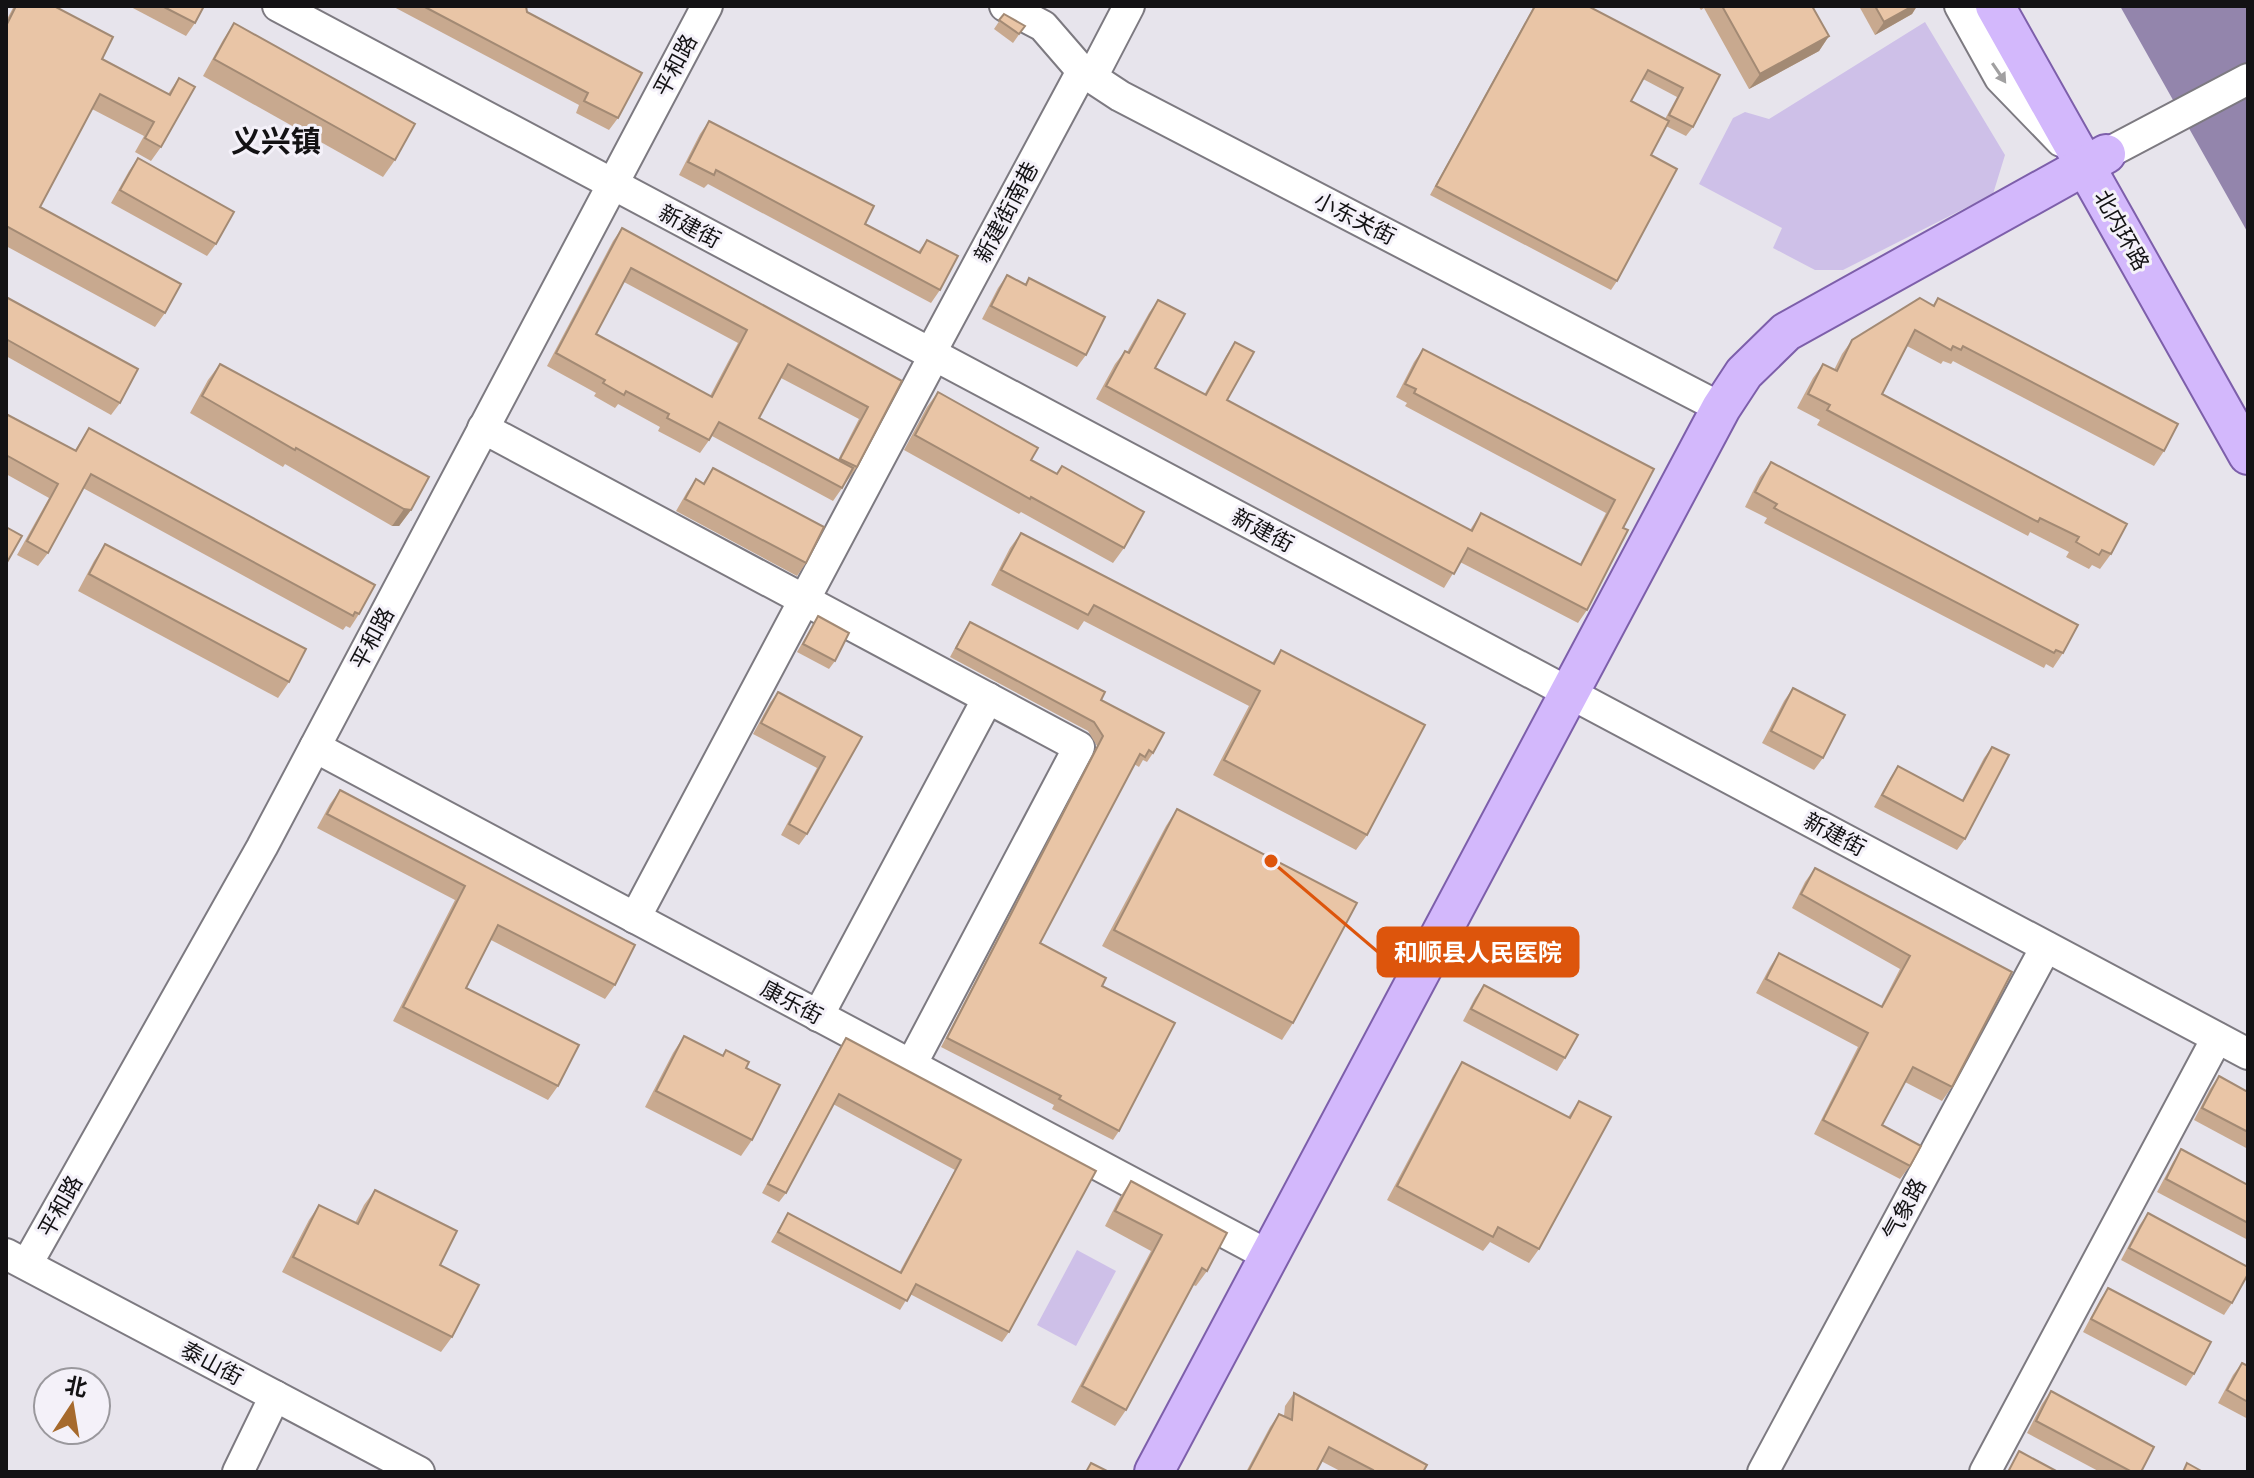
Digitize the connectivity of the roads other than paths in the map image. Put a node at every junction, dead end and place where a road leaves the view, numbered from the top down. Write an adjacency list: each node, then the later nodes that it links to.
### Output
1 (278, 6): 13 (street, 新建街)
2 (707, 6): 13 (street, 平和路)
3 (1005, 6): 8 (street, 小东关街)
4 (1129, 6): 8 (street, 新建街南巷)
5 (1960, 6): 12 (street, one-way to 12)
6 (1995, 6): 12 (main road, 北内环路)
7 (2023, 6): 12 (main road, 北内环路)
8 (1087, 74): 14 (street, 新建街南巷); 16 (street, 小东关街)
9 (2248, 79): 11 (street)
10 (2248, 101): 11 (street)
11 (2174, 129): 12 (street)
12 (2100, 168): 15 (main road, 北内环路); 16 (main road); 18 (main road, 北内环路); 20 (main road)
13 (611, 184): 14 (street, 新建街); 17 (street, 平和路)
14 (932, 355): 19 (street, 新建街南巷); 20 (street, 新建街)
15 (2248, 406)
16 (1721, 408): 20 (main road)
17 (483, 428): 19 (street); 22 (street, 平和路)
18 (2248, 455)
19 (804, 600): 21 (street); 23 (street, 新建街南巷)
20 (1577, 697): 24 (street, 新建街); 29 (main road); 35 (main road)
21 (988, 698): 25 (street); 28 (street)
22 (315, 747): 23 (street, 康乐街); 30 (street, 平和路)
23 (635, 918): 25 (street, 康乐街)
24 (2046, 947): 26 (street, 新建街); 36 (street, 气象路)
25 (818, 1016): 28 (street, 康乐街)
26 (2217, 1038): 27 (street, 新建街); 37 (street)
27 (2248, 1054)
28 (911, 1065): 29 (street, 康乐街)
29 (1269, 1256): 34 (main road)
30 (16, 1259): 31 (street, 泰山街)
31 (275, 1396): 32 (street); 33 (street, 泰山街)
32 (238, 1472)
33 (419, 1472)
34 (1154, 1472)
35 (1174, 1472)
36 (1763, 1472)
37 (1985, 1472)

